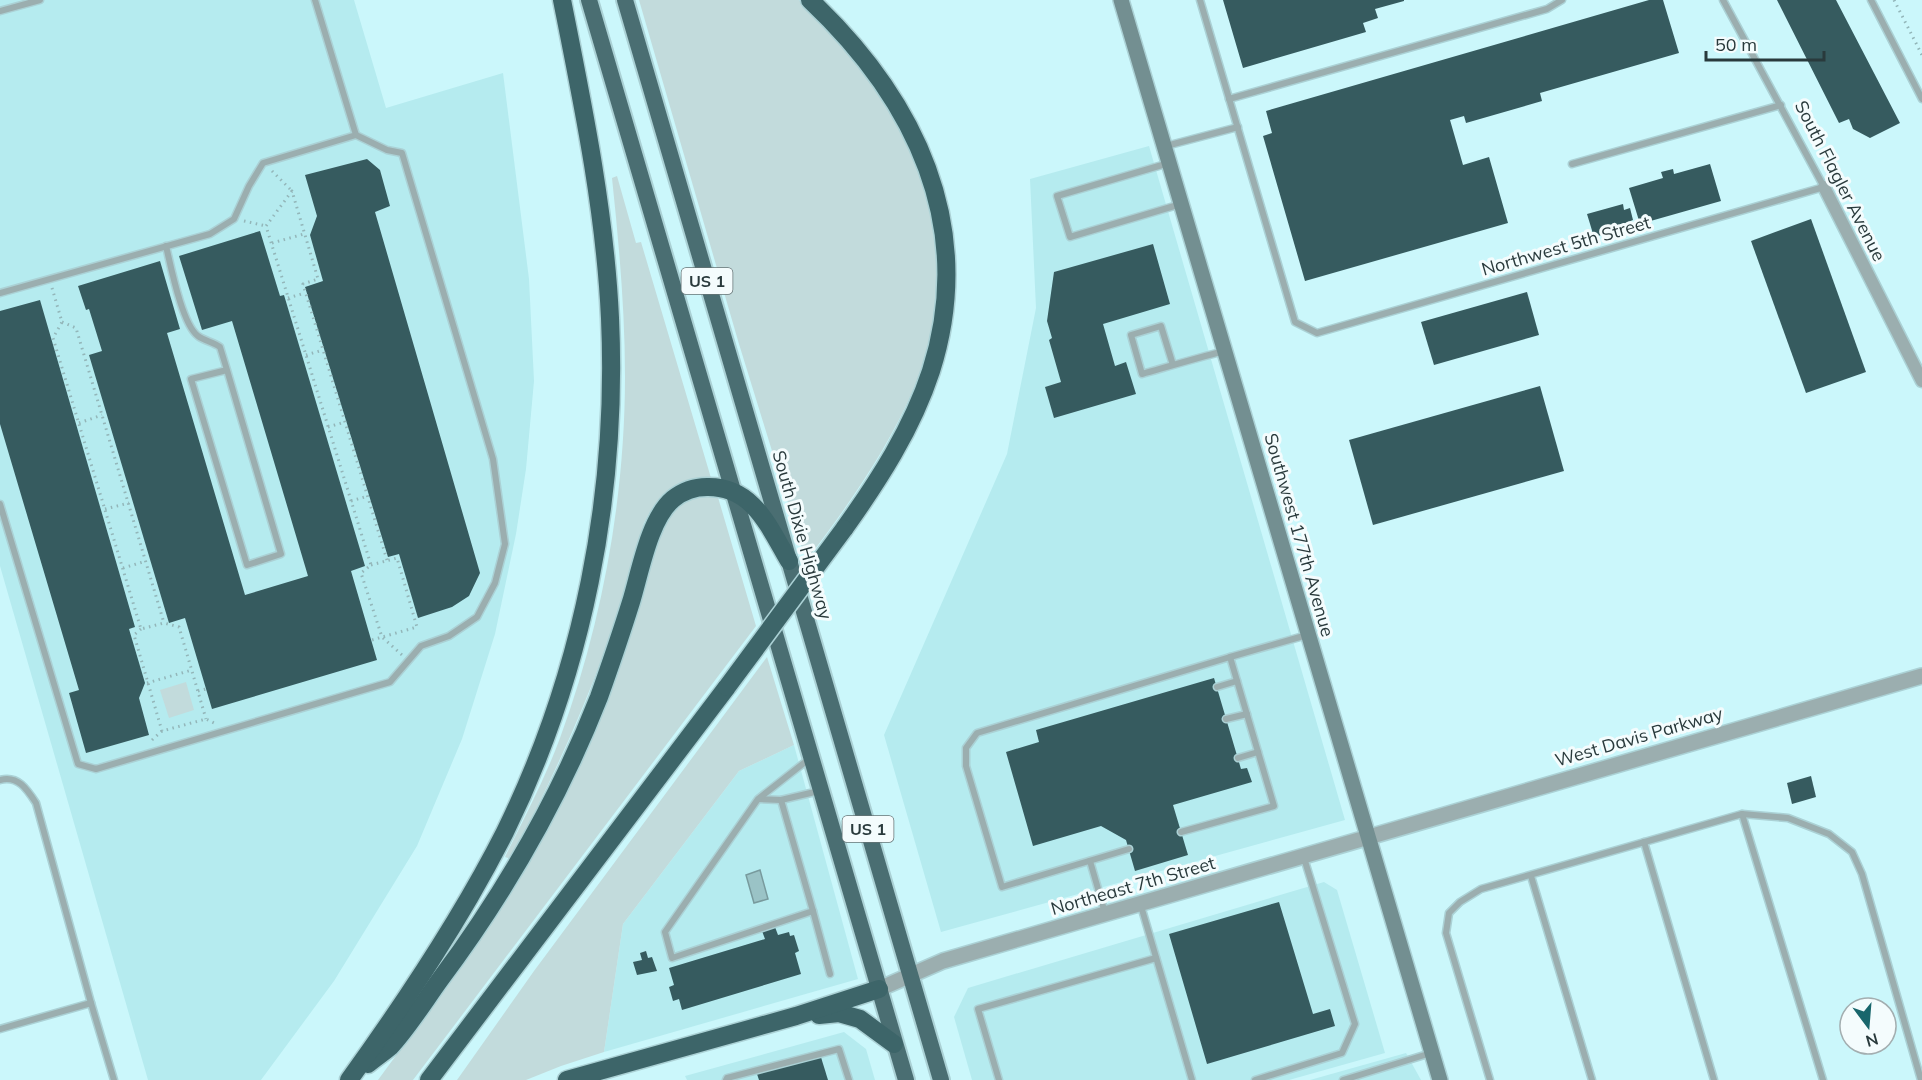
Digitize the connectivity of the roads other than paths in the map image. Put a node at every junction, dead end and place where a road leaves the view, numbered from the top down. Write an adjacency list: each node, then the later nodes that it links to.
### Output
1 (40, 0): 12 (lane)
2 (315, 0): 17 (lane)
3 (562, 0): 67 (highway)
4 (589, 0): 29 (highway, US 1)
5 (625, 0): 31 (highway, South Dixie Highway / US 1)
6 (810, 0): 69 (highway, bridge)
7 (1121, 0): 18 (main road, Southwest 177th Avenue)
8 (1200, 0): 13 (lane)
9 (1562, 0): 13 (lane)
10 (1723, 0): 15 (lane, South Flagler Avenue)
11 (1871, 0): 14 (lane)
12 (0, 11)
13 (1230, 99): 16 (lane)
14 (1922, 99)
15 (1781, 105): 20 (lane); 21 (lane, South Flagler Avenue)
16 (1238, 127): 18 (lane); 21 (lane, Northwest 5th Street)
17 (356, 135): 23 (lane); 30 (lane)
18 (1165, 146): 19 (main road, Southwest 177th Avenue)
19 (1170, 163): 22 (main road, Southwest 177th Avenue); 22 (lane)
20 (1572, 164)
21 (1824, 187): 28 (street, South Flagler Avenue)
22 (1182, 203): 25 (main road, Southwest 177th Avenue)
23 (166, 246): 24 (lane); 27 (lane)
24 (0, 293)
25 (1225, 350): 26 (lane); 32 (main road, Southwest 177th Avenue)
26 (1173, 365): 26 (lane)
27 (227, 369): 27 (lane)
28 (1922, 381)
29 (734, 491): 31 (highway); 40 (highway, US 1); 67 (highway)
30 (0, 504)
31 (789, 561): 59 (highway, South Dixie Highway / US 1)
32 (1308, 634): 33 (lane); 48 (main road, Southwest 177th Avenue)
33 (1230, 657): 35 (lane); 52 (lane)
34 (1922, 675): 48 (street, West Davis Parkway)
35 (1237, 681): 36 (lane); 37 (lane)
36 (1217, 687)
37 (1247, 714): 38 (lane); 39 (lane)
38 (1226, 719)
39 (1258, 752): 41 (lane); 47 (lane)
40 (811, 758): 43 (highway, US 1); 44 (lane)
41 (1238, 758)
42 (0, 780): 61 (lane)
43 (820, 790): 45 (lane); 60 (highway, US 1)
44 (758, 799): 45 (lane); 55 (lane)
45 (781, 800): 55 (lane)
46 (1742, 814): 49 (lane); 84 (lane); 85 (lane)
47 (1181, 832)
48 (1367, 837): 51 (street, Northeast 7th Street); 65 (main road, Southwest 177th Avenue)
49 (1644, 842): 53 (lane); 83 (lane)
50 (1129, 849): 52 (lane)
51 (1304, 857): 54 (street, Northeast 7th Street); 78 (lane)
52 (1090, 861): 56 (lane)
53 (1531, 876): 81 (lane); 82 (lane)
54 (1141, 905): 56 (street, Northeast 7th Street); 57 (lane)
55 (813, 911): 58 (lane)
56 (1105, 914): 59 (street, Northeast 7th Street)
57 (1156, 958): 76 (lane); 77 (lane)
58 (830, 974)
59 (910, 976): 60 (street, Northeast 7th Street); 75 (highway, South Dixie Highway / US 1)
60 (879, 989): 62 (highway); 64 (highway, US 1)
61 (91, 1003): 63 (lane); 68 (lane)
62 (796, 1016): 64 (highway); 70 (highway)
63 (0, 1029)
64 (894, 1044): 74 (highway, US 1)
65 (1432, 1053): 79 (lane); 80 (main road, Southwest 177th Avenue)
66 (751, 1072): 71 (lane); 72 (lane); 73 (lane)
67 (350, 1079)
68 (114, 1080)
69 (429, 1080)
70 (567, 1080)
71 (726, 1080)
72 (754, 1080)
73 (849, 1080)
74 (906, 1080)
75 (941, 1080)
76 (999, 1080)
77 (1192, 1080)
78 (1256, 1080)
79 (1343, 1080)
80 (1440, 1080)
81 (1490, 1080)
82 (1592, 1080)
83 (1714, 1080)
84 (1823, 1080)
85 (1920, 1080)

